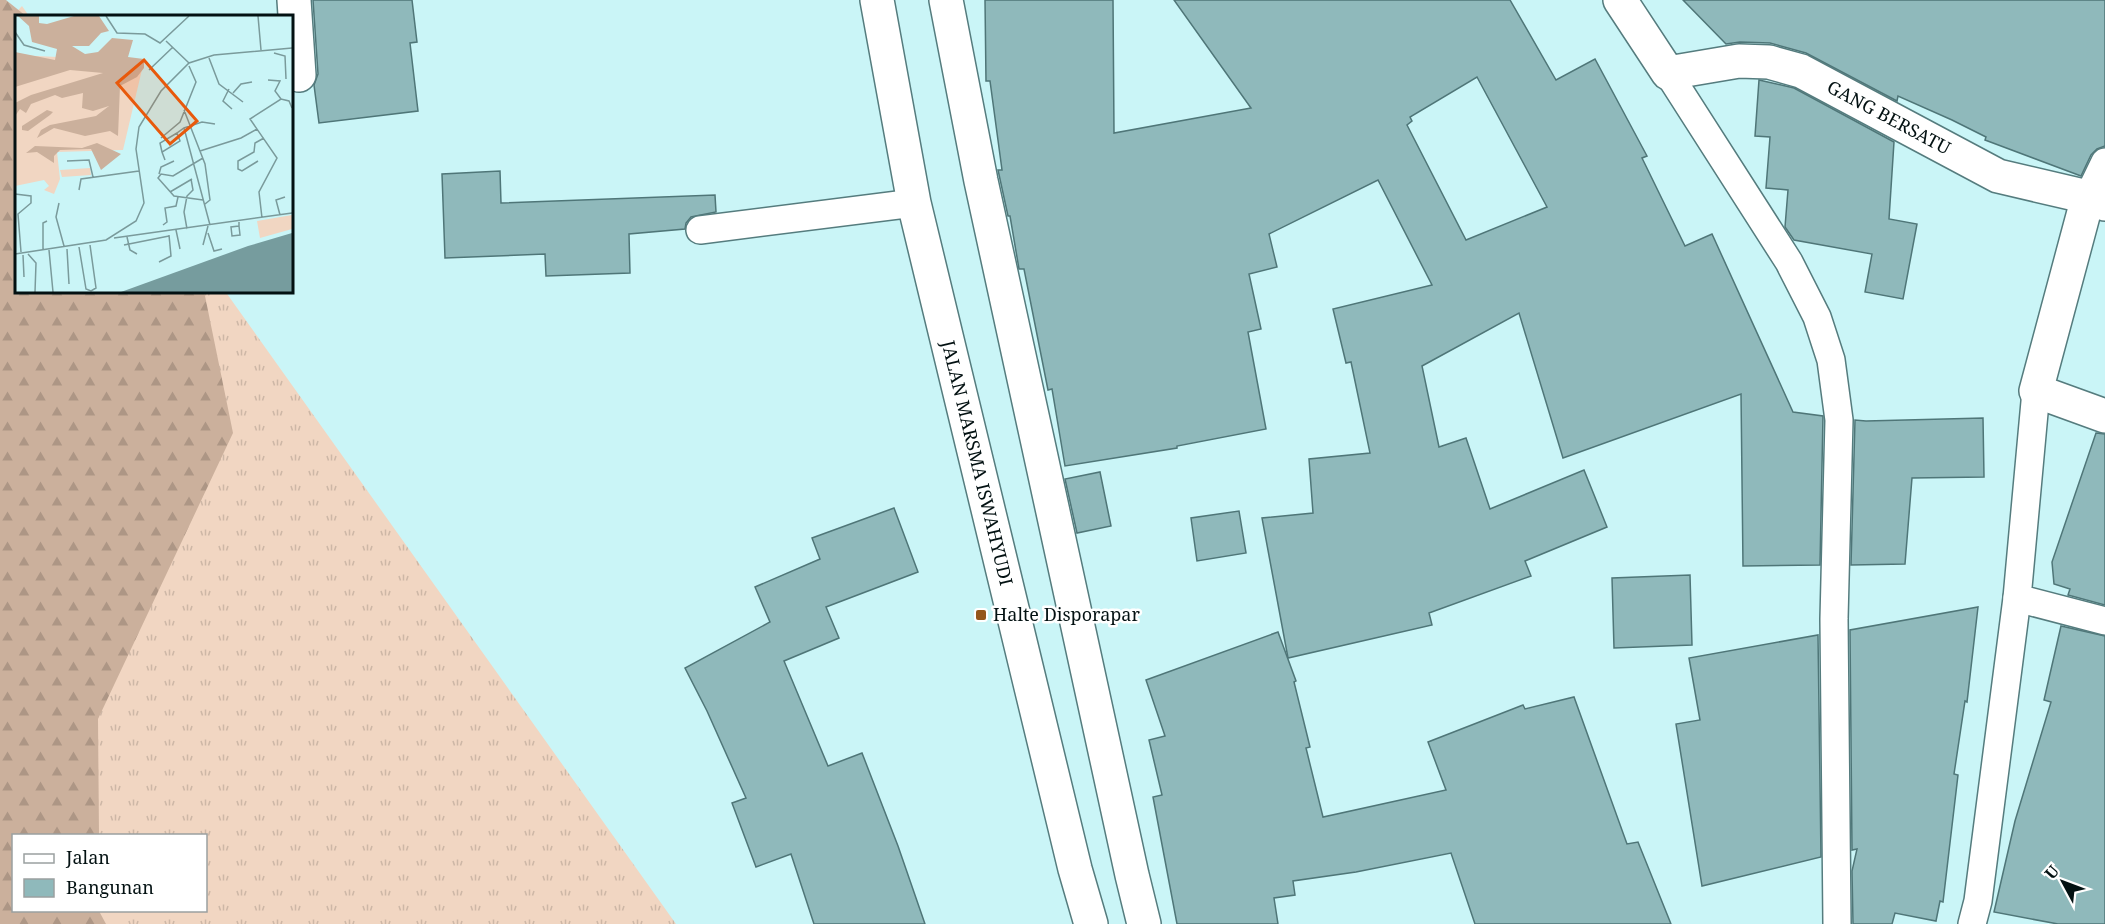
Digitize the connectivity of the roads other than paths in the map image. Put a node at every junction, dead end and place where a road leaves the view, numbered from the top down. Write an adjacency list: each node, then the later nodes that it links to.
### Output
1 (294, 0): 6 (main road)
2 (877, 0): 9 (main road, JALAN MARSMA ISWAHYUDI)
3 (946, 0): 16 (main road)
4 (1620, 0): 5 (main road)
5 (1668, 73): 8 (main road, GANG BERSATU); 17 (lane)
6 (299, 75)
7 (2105, 162): 8 (lane)
8 (2096, 201): 11 (main road)
9 (914, 203): 10 (lane); 15 (main road, JALAN MARSMA ISWAHYUDI)
10 (700, 230)
11 (2036, 391): 12 (main road); 13 (lane)
12 (2105, 416)
13 (2018, 598): 14 (lane); 18 (lane)
14 (2105, 621)
15 (1091, 924)
16 (1144, 924)
17 (1837, 924)
18 (1972, 924)

